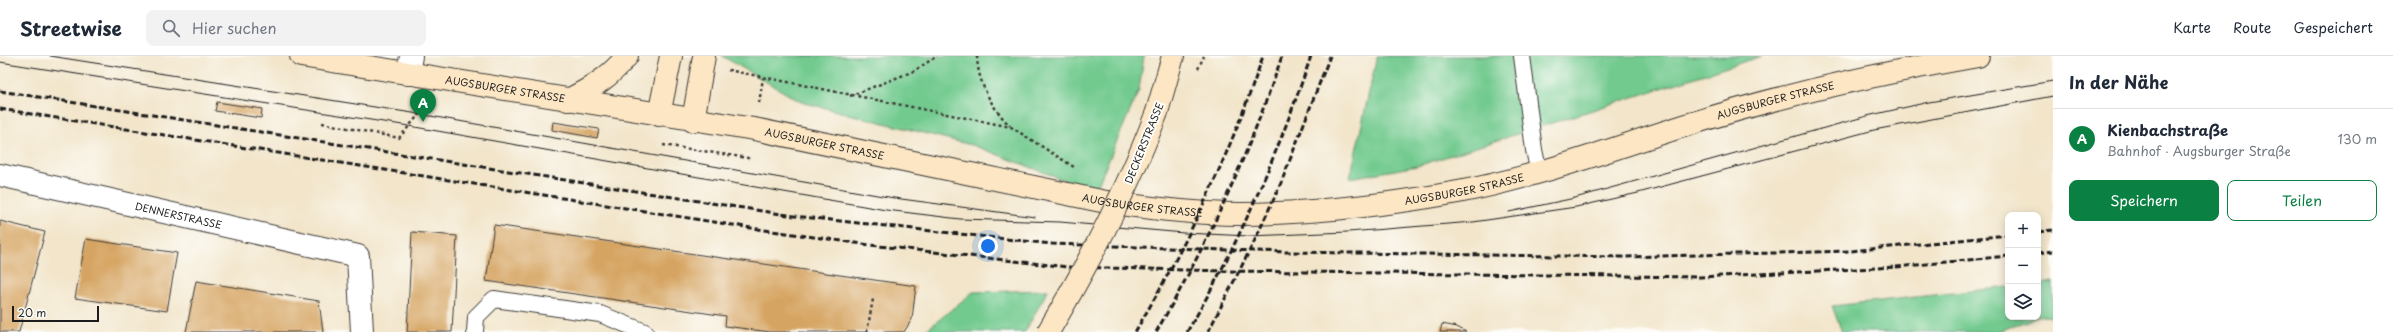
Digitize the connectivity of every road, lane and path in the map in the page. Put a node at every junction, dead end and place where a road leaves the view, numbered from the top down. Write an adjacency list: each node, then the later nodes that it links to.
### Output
1 (301, 56): 10 (main road, AUGSBURGER STRASSE)
2 (627, 56): 12 (main road)
3 (671, 56): 14 (main road)
4 (937, 56): 11 (path)
5 (977, 56): 17 (path)
6 (1173, 56): 26 (main road, DECKERSTRASSE, bridge)
7 (1522, 56): 19 (lane)
8 (1978, 56): 19 (main road, AUGSBURGER STRASSE)
9 (703, 60): 11 (path); 15 (main road)
10 (409, 65): 12 (main road, AUGSBURGER STRASSE)
11 (850, 96): 17 (path)
12 (568, 100): 14 (main road, AUGSBURGER STRASSE)
13 (421, 102): 16 (path)
14 (659, 115): 15 (main road, AUGSBURGER STRASSE)
15 (693, 121): 19 (main road, AUGSBURGER STRASSE)
16 (322, 123)
17 (1011, 127): 18 (path)
18 (1079, 169)
19 (1539, 173)
20 (0, 175): 22 (street, DENNERSTRASSE)
21 (873, 299): 25 (path)
22 (362, 332)
23 (474, 332): 24 (lane)
24 (645, 332)
25 (867, 332)
26 (1048, 332)

